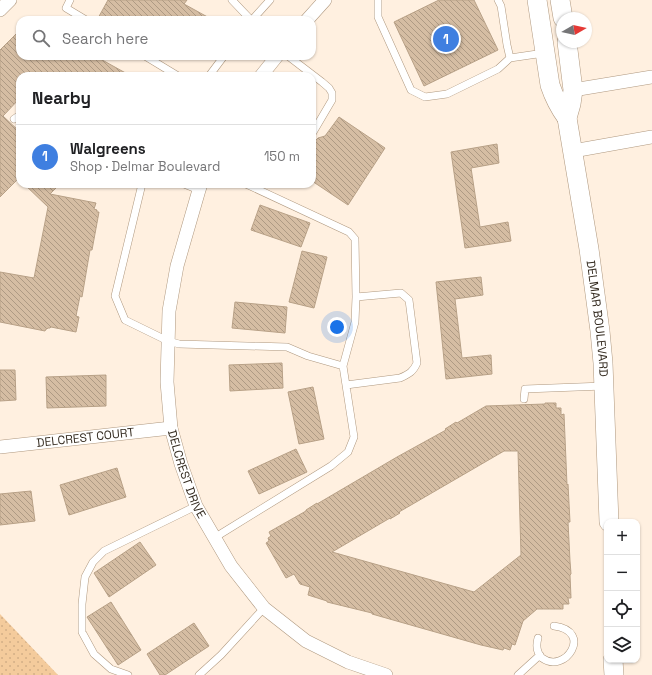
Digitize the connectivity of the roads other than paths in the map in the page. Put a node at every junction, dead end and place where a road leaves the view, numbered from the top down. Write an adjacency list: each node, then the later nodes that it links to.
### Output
1 (10, 0): 10 (street)
2 (70, 0): 12 (lane)
3 (232, 0): 13 (lane)
4 (270, 0): 14 (lane)
5 (325, 0): 15 (street)
6 (378, 0): 18 (lane)
7 (498, 0): 18 (lane)
8 (537, 0): 17 (main road, DELMAR BOULEVARD)
9 (560, 0): 11 (main road)
10 (0, 10)
11 (562, 12)
12 (79, 16)
13 (248, 16)
14 (256, 16)
15 (311, 16)
16 (567, 48): 29 (main road, DELMAR BOULEVARD)
17 (546, 53): 18 (lane); 30 (main road, DELMAR BOULEVARD)
18 (510, 58)
19 (152, 60): 23 (lane)
20 (221, 60): 24 (lane)
21 (274, 60): 25 (street)
22 (293, 60): 26 (lane)
23 (171, 72)
24 (212, 72)
25 (264, 72)
26 (307, 72)
27 (652, 77): 29 (street)
28 (316, 79): 31 (lane)
29 (573, 90): 30 (main road, DELMAR BOULEVARD)
30 (567, 118): 33 (main road, DELMAR BOULEVARD)
31 (316, 127)
32 (652, 137): 33 (street)
33 (573, 151): 41 (main road, DELMAR BOULEVARD)
34 (141, 188): 38 (lane)
35 (200, 188): 38 (street, DELCREST DRIVE)
36 (255, 188): 37 (lane)
37 (356, 297): 39 (lane); 40 (lane)
38 (168, 341): 39 (lane); 43 (street, DELCREST DRIVE)
39 (343, 366): 40 (lane)
40 (346, 385): 47 (lane)
41 (604, 386): 42 (lane); 46 (main road, DELMAR BOULEVARD)
42 (524, 399)
43 (171, 428): 44 (street, DELCREST COURT); 45 (street, DELCREST DRIVE)
44 (0, 447)
45 (196, 506): 47 (street, DELCREST DRIVE); 54 (lane)
46 (608, 519)
47 (214, 538): 48 (street, DELCREST DRIVE)
48 (264, 608): 53 (street, DELCREST DRIVE); 55 (lane)
49 (554, 626): 51 (lane)
50 (538, 638): 51 (lane)
51 (540, 655): 57 (lane)
52 (613, 663): 58 (main road)
53 (366, 672): 56 (street, DELCREST DRIVE)
54 (128, 675)
55 (199, 675)
56 (386, 675)
57 (518, 675)
58 (614, 675)

